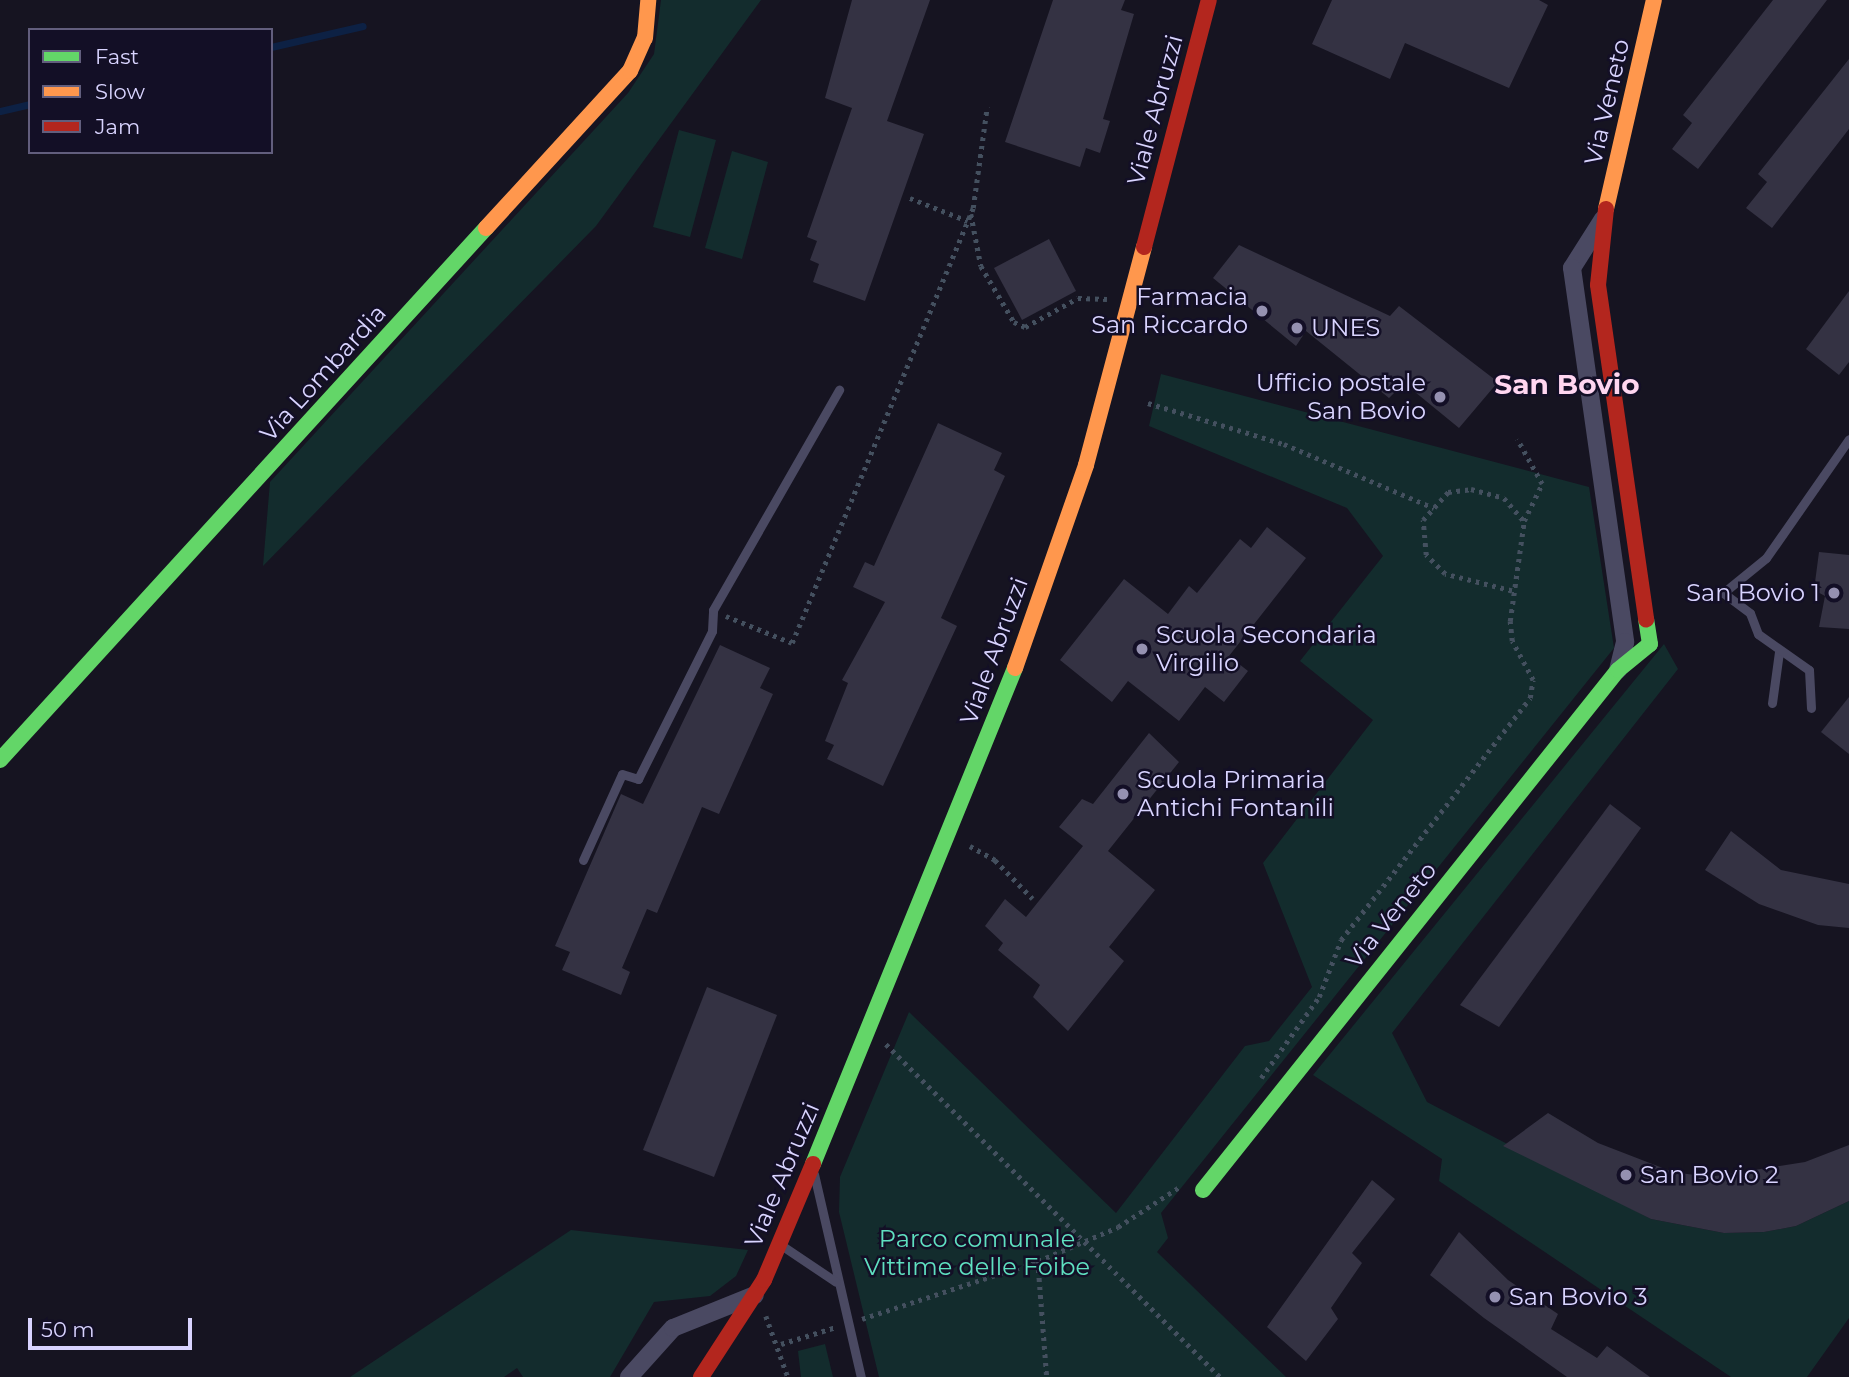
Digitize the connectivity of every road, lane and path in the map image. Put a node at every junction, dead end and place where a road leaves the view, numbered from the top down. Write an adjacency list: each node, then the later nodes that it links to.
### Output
1 (648, 0): 22 (street, Via Lombardia)
2 (1209, 0): 9 (street, Viale Abruzzi)
3 (1654, 0): 7 (street, Via Veneto)
4 (987, 107): 6 (path)
5 (910, 198): 8 (path)
6 (971, 213): 8 (path); 9 (path)
7 (1605, 216): 19 (street, Via Veneto); 19 (street, Via Veneto)
8 (968, 221): 17 (path)
9 (1126, 314): 23 (street, Viale Abruzzi)
10 (839, 390): 17 (lane)
11 (1148, 403): 14 (path)
12 (1517, 439): 15 (path)
13 (1849, 439): 18 (lane)
14 (1434, 508): 15 (path); 16 (path)
15 (1524, 522): 16 (path)
16 (1512, 591): 27 (path)
17 (713, 610): 24 (lane)
18 (1779, 652): 20 (lane); 21 (lane)
19 (1618, 670): 30 (street, Via Veneto)
20 (1772, 703)
21 (1811, 708)
22 (0, 760)
23 (949, 840): 25 (path); 26 (street, Viale Abruzzi)
24 (583, 860)
25 (1033, 899)
26 (870, 1034): 28 (street, Viale Abruzzi); 31 (path)
27 (1255, 1087)
28 (812, 1166): 32 (street, Viale Abruzzi); 34 (lane)
29 (1188, 1176): 31 (path)
30 (1203, 1190)
31 (1085, 1241): 33 (path); 43 (path)
32 (778, 1244): 34 (lane); 35 (street, Viale Abruzzi)
33 (1038, 1261): 36 (path); 42 (path)
34 (839, 1286): 36 (lane)
35 (755, 1295): 37 (path); 38 (street); 39 (street, Viale Abruzzi)
36 (848, 1323): 37 (path); 41 (lane)
37 (781, 1344): 40 (path)
38 (629, 1377)
39 (701, 1377)
40 (788, 1377)
41 (861, 1377)
42 (1047, 1377)
43 (1220, 1377)

